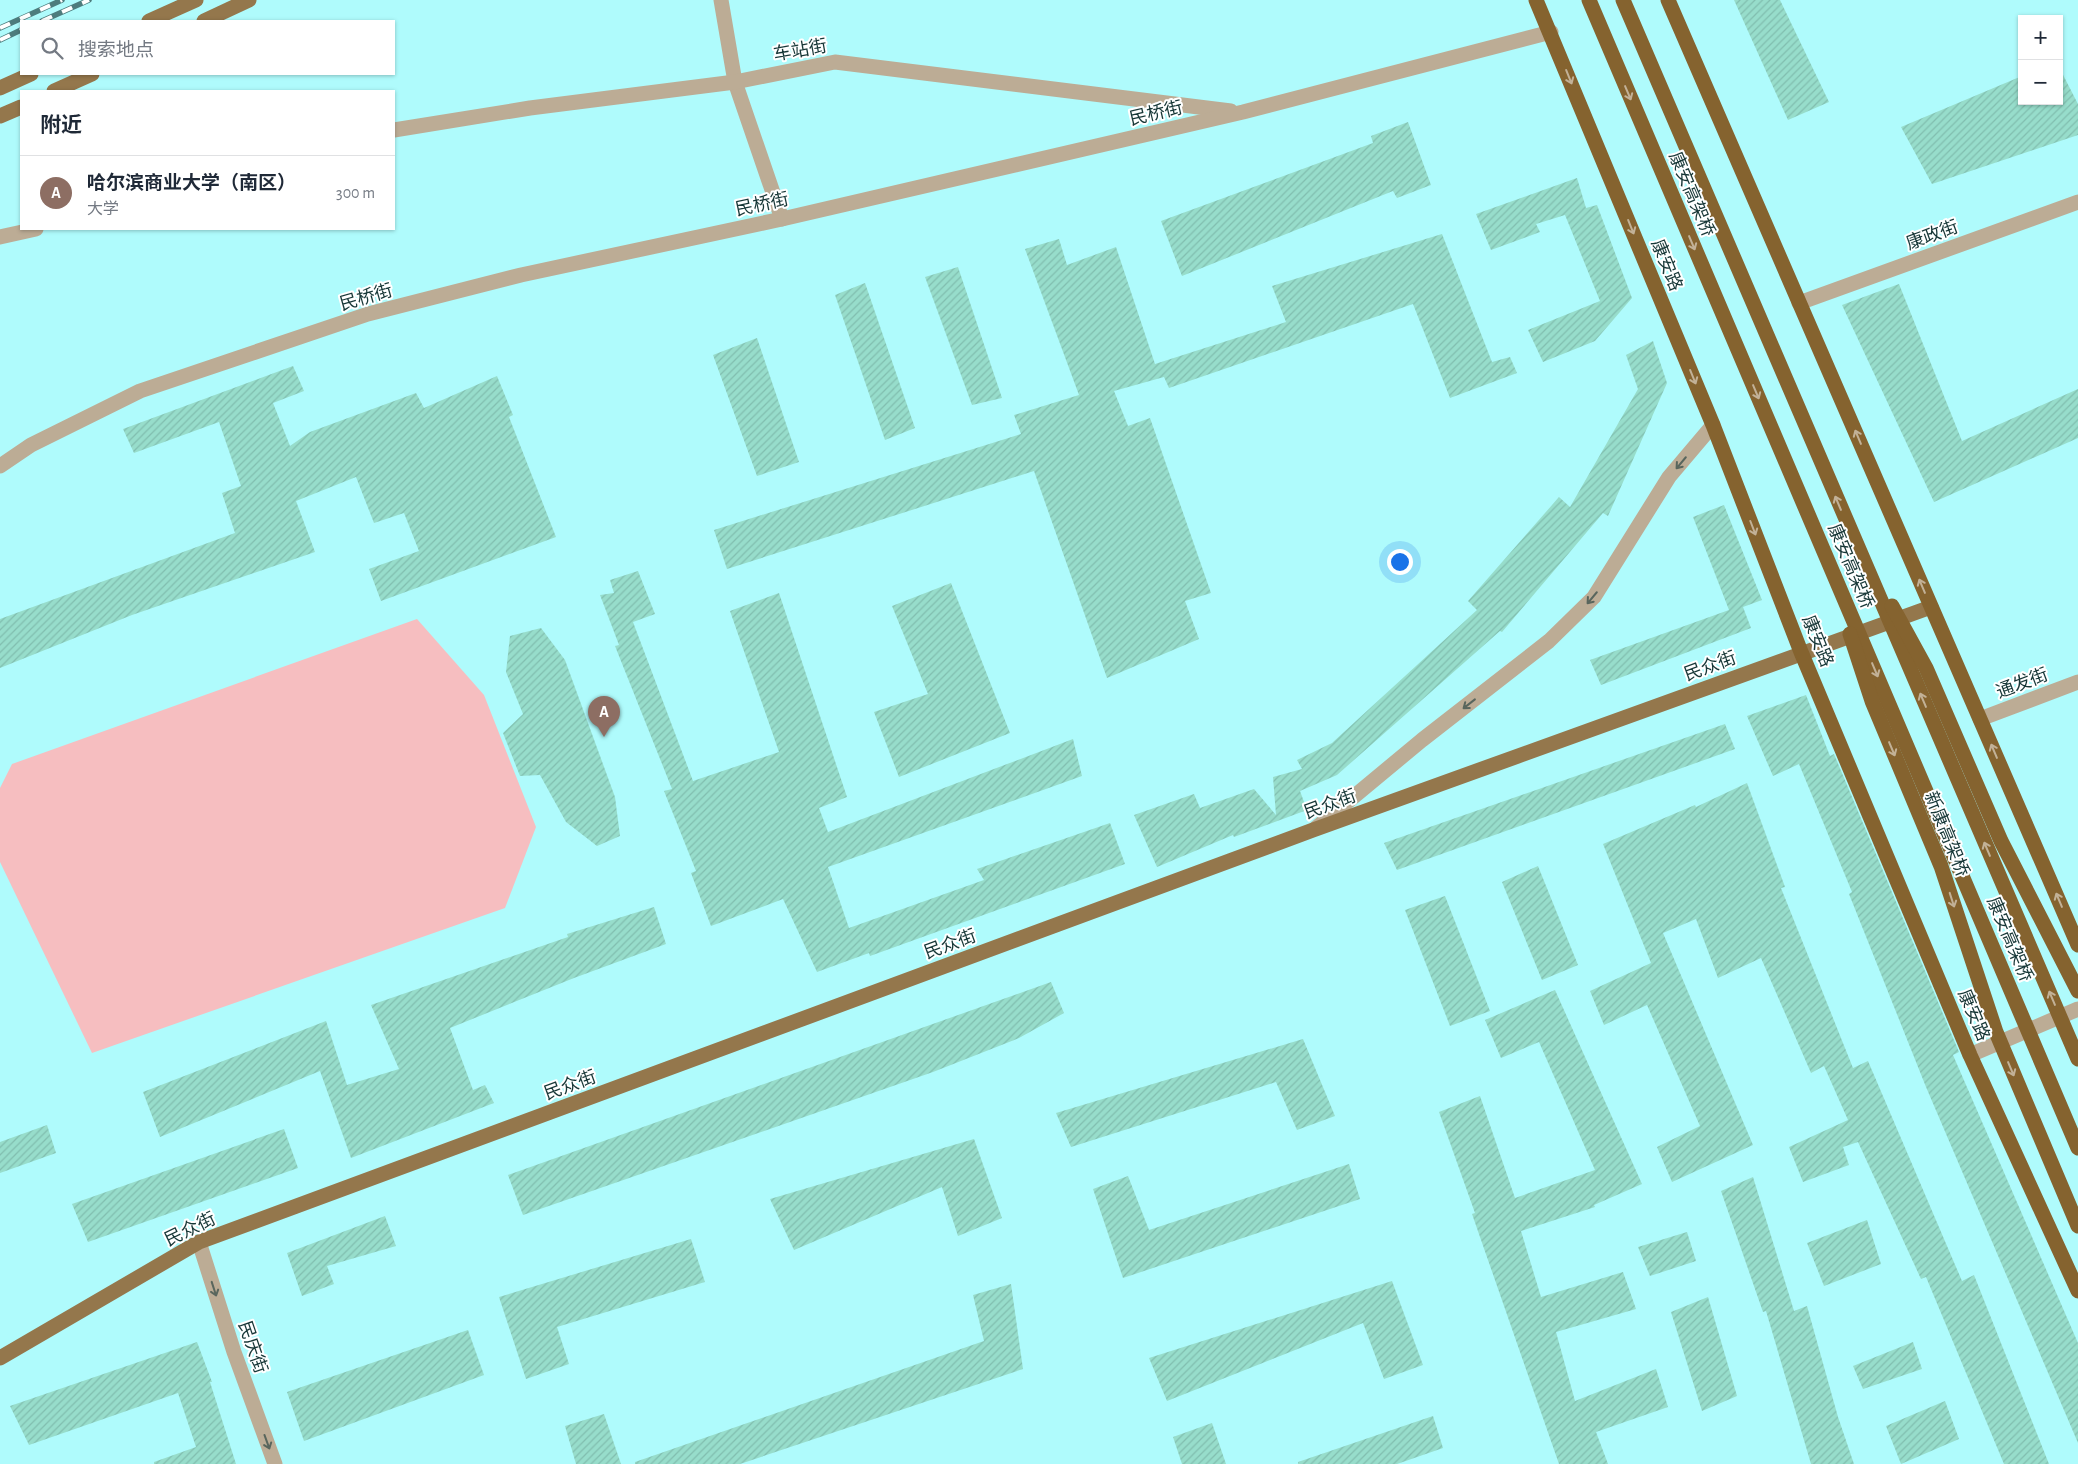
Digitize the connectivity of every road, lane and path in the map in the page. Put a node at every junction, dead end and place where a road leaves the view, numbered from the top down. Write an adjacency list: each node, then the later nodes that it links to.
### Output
1 (196, 0): 8 (main road)
2 (249, 0): 9 (main road)
3 (721, 0): 13 (street)
4 (1536, 0): 10 (highway, 康安路)
5 (1589, 0): 28 (highway, 康安高架桥, one-way to 28, bridge)
6 (1623, 0): 27 (highway, 康安高架桥, one-way to 6, bridge)
7 (1668, 0): 24 (highway)
8 (151, 20)
9 (206, 20)
10 (1551, 32): 17 (street, 民桥街); 25 (highway, 康安路, one-way to 25)
11 (29, 75): 14 (main road)
12 (90, 75): 15 (main road)
13 (734, 82): 17 (street, 车站街); 19 (street, 车站街); 21 (street)
14 (0, 88)
15 (56, 90)
16 (20, 107): 18 (main road)
17 (1243, 112): 21 (street, 民桥街)
18 (0, 116)
19 (395, 130)
20 (2078, 202): 24 (street, 康政街)
21 (782, 219): 26 (street, 民桥街)
22 (32, 230): 23 (street)
23 (0, 237)
24 (1800, 303): 29 (highway, one-way to 24)
25 (1713, 426): 30 (highway, 康安路, one-way to 30); 33 (street, one-way to 33)
26 (0, 466)
27 (1848, 526): 35 (highway, bridge); 38 (highway, 康安高架桥, one-way to 27, bridge)
28 (1818, 538): 39 (highway, 康安高架桥, one-way to 39, bridge); 40 (highway, 新康高架桥, one-way to 40, bridge)
29 (1931, 607): 30 (main road, 民众街); 32 (highway)
30 (1802, 652): 33 (main road, 民众街); 37 (highway, 康安路)
31 (2078, 682): 32 (street, 通发街)
32 (1980, 719): 34 (highway, one-way to 32)
33 (1313, 830): 41 (main road, 民众街)
34 (2078, 945)
35 (2078, 992)
36 (2078, 1009): 37 (street)
37 (1970, 1056): 42 (highway, 康安路)
38 (2078, 1059)
39 (2078, 1148)
40 (2078, 1226)
41 (199, 1242): 43 (main road, 民众街); 44 (street, 民庆街, one-way to 44)
42 (2078, 1291)
43 (0, 1358)
44 (275, 1464)

